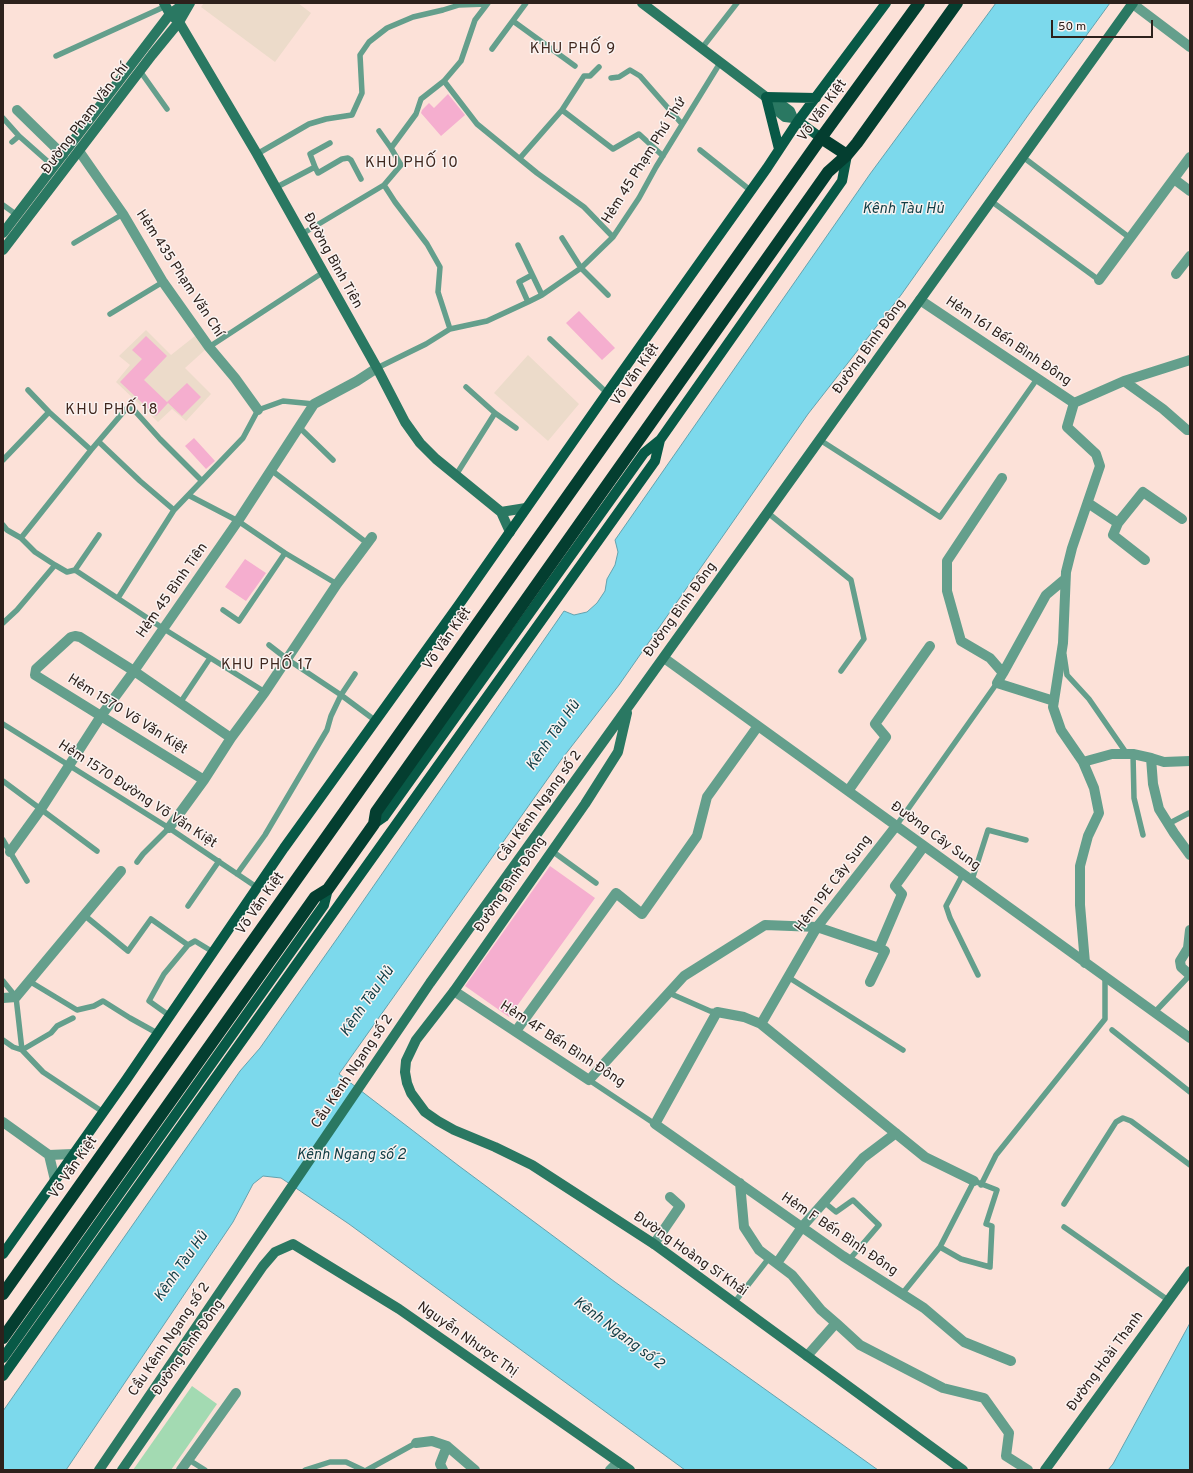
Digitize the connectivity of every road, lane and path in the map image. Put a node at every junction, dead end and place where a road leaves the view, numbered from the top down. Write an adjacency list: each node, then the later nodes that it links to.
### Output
1 (185, 3): 11 (street, Đường Phạm Văn Chí)
2 (190, 3): 13 (street, Đường Phạm Văn Chí)
3 (488, 3): 23 (lane); 41 (lane)
4 (526, 3): 12 (lane)
5 (642, 3): 15 (street)
6 (737, 3): 15 (lane)
7 (886, 3): 25 (main road, Võ Văn Kiệt)
8 (919, 3): 34 (highway, Võ Văn Kiệt)
9 (957, 3): 43 (highway)
10 (1133, 4): 14 (street); 45 (street, Đường Bình Đông)
11 (167, 8): 13 (street, Đường Bình Tiên); 17 (lane); 42 (street, Đường Phạm Văn Chí)
12 (513, 21): 16 (lane); 19 (lane)
13 (179, 22): 21 (street, Đường Phạm Văn Chí); 41 (street, Đường Bình Tiên)
14 (1190, 47)
15 (702, 48): 18 (street)
16 (492, 49)
17 (56, 56)
18 (720, 63): 24 (street); 31 (lane, Hẻm 45 Phạm Phú Thứ)
19 (575, 66)
20 (599, 67): 28 (lane)
21 (140, 71): 26 (lane); 40 (street, Đường Phạm Văn Chí)
22 (611, 78): 31 (lane)
23 (444, 81): 37 (lane); 46 (lane)
24 (766, 97): 25 (main road); 30 (street); 38 (main road)
25 (816, 98): 30 (main road, Võ Văn Kiệt)
26 (166, 109)
27 (17, 110): 42 (street)
28 (562, 110): 44 (lane); 46 (lane)
29 (3, 118): 33 (lane)
30 (796, 119): 34 (main road); 38 (main road, Võ Văn Kiệt)
31 (682, 124): 44 (lane, Hẻm 45 Phạm Phú Thứ)
32 (379, 131): 37 (lane)
33 (19, 136): 35 (lane); 48 (lane)
34 (821, 138): 43 (highway); 242 (highway, Võ Văn Kiệt)
35 (12, 142)
36 (330, 143): 49 (lane)
37 (391, 148): 52 (lane)
38 (779, 149): 54 (main road, Võ Văn Kiệt)
39 (700, 150): 54 (lane)
40 (79, 151): 58 (street, Hẻm 435 Phạm Văn Chí); 67 (street, Đường Phạm Văn Chí)
41 (257, 154): 53 (street, Đường Bình Tiên)
42 (63, 155): 48 (street, Đường Phạm Văn Chí)
43 (848, 155): 98 (main road); 164 (highway)
44 (663, 156): 62 (lane, Hẻm 45 Phạm Phú Thứ)
45 (1023, 157): 56 (street, Đường Bình Đông); 64 (lane)
46 (520, 158): 62 (lane)
47 (1190, 158): 51 (street)
48 (54, 167): 59 (street, Đường Phạm Văn Chí)
49 (315, 167): 50 (lane); 53 (lane)
50 (361, 179)
51 (1174, 179): 55 (street); 64 (street)
52 (384, 185): 61 (lane); 80 (lane)
53 (275, 188): 61 (street, Đường Bình Tiên)
54 (750, 190): 89 (main road, Võ Văn Kiệt)
55 (1190, 190)
56 (991, 201): 73 (lane); 77 (street, Đường Bình Đông)
57 (3, 205): 59 (lane)
58 (123, 214): 65 (lane); 74 (street, Hẻm 435 Phạm Văn Chí)
59 (17, 215): 60 (street, Đường Phạm Văn Chí)
60 (3, 233)
61 (302, 234): 70 (street, Đường Bình Tiên)
62 (613, 237): 69 (lane, Hẻm 45 Phạm Phú Thứ)
63 (562, 238): 69 (lane)
64 (1130, 238): 73 (street)
65 (74, 243)
66 (518, 245): 71 (lane)
67 (3, 250)
68 (1190, 256): 72 (street)
69 (581, 268): 75 (lane); 76 (lane, Hẻm 45 Phạm Phú Thứ)
70 (322, 272): 82 (lane); 84 (street, Đường Bình Tiên)
71 (532, 274): 76 (lane); 78 (lane)
72 (1176, 274)
73 (1099, 280)
74 (164, 282): 79 (lane); 82 (street, Hẻm 435 Phạm Văn Chí)
75 (608, 294)
76 (542, 295): 78 (lane, Hẻm 45 Phạm Phú Thứ)
77 (920, 300): 85 (street, Hẻm 161 Bến Bình Đông); 99 (street, Đường Bình Đông)
78 (528, 302): 80 (lane, Hẻm 45 Phạm Phú Thứ)
79 (110, 314)
80 (450, 329): 84 (lane, Hẻm 45 Phạm Phú Thứ)
81 (550, 339): 89 (lane)
82 (209, 347): 92 (street, Hẻm 435 Phạm Văn Chí)
83 (1190, 360): 86 (street, Hẻm 161 Bến Bình Đông)
84 (377, 368): 91 (street, Hẻm 45 Bình Tiên); 105 (street, Đường Bình Tiên)
85 (1037, 379): 90 (street, Hẻm 161 Bến Bình Đông); 99 (lane)
86 (1124, 381): 90 (street, Hẻm 161 Bến Bình Đông); 97 (street)
87 (466, 387): 94 (lane)
88 (28, 390): 93 (lane)
89 (607, 392): 110 (main road, Võ Văn Kiệt)
90 (1074, 403): 109 (street)
91 (314, 404): 92 (lane); 95 (street, Hẻm 45 Bình Tiên)
92 (258, 410): 107 (lane)
93 (49, 412): 101 (lane); 102 (lane)
94 (495, 413): 96 (lane); 105 (lane)
95 (299, 427): 103 (lane); 104 (street, Hẻm 45 Bình Tiên)
96 (516, 428)
97 (1190, 430)
98 (660, 440): 164 (main road); 251 (main road)
99 (820, 440): 113 (street, Đường Bình Đông)
100 (99, 442): 101 (lane); 107 (lane); 111 (lane)
101 (91, 450): 120 (lane)
102 (3, 460)
103 (333, 460)
104 (271, 470): 115 (street, Hẻm 45 Bình Tiên); 121 (lane)
105 (456, 475): 112 (street, Đường Bình Tiên)
106 (1002, 478): 140 (street)
107 (202, 481): 108 (lane)
108 (190, 496): 111 (lane); 115 (lane)
109 (1088, 504): 116 (street); 126 (street)
110 (526, 508): 112 (street); 118 (main road, Võ Văn Kiệt)
111 (174, 510): 128 (lane)
112 (501, 512): 118 (street, Đường Bình Tiên)
113 (768, 513): 136 (street, Đường Bình Đông); 139 (lane)
114 (1182, 519): 116 (street)
115 (238, 521): 122 (lane); 131 (street, Hẻm 45 Bình Tiên)
116 (1118, 523): 123 (street)
117 (4, 530): 120 (lane)
118 (510, 532): 149 (main road, Võ Văn Kiệt)
119 (99, 534): 125 (lane)
120 (22, 538): 124 (lane)
121 (370, 540): 127 (street)
122 (285, 553): 127 (lane); 129 (lane)
123 (1145, 560)
124 (55, 565): 125 (lane); 130 (lane)
125 (75, 570): 128 (lane)
126 (1065, 579): 132 (street); 140 (street)
127 (337, 584): 137 (street)
128 (118, 598): 131 (lane)
129 (223, 610)
130 (3, 623)
131 (164, 629): 135 (lane); 138 (street, Hẻm 45 Bình Tiên)
132 (1063, 643): 145 (street); 154 (lane)
133 (269, 645): 137 (lane)
134 (930, 646): 161 (street)
135 (210, 658): 143 (lane); 146 (lane)
136 (664, 658): 147 (street, Đường Bình Đông); 151 (street, Đường Cây Sung)
137 (287, 659): 143 (street); 144 (lane)
138 (134, 671): 146 (street); 148 (street, Hẻm 45 Bình Tiên); 148 (street, Hẻm 1570 Võ Văn Kiệt)
139 (841, 671)
140 (1003, 673): 142 (street)
141 (355, 674): 144 (lane)
142 (997, 683): 145 (street); 166 (lane)
143 (265, 692): 153 (street)
144 (341, 695): 149 (lane); 179 (lane)
145 (1054, 701): 157 (street)
146 (180, 703): 153 (street)
147 (629, 707): 152 (street, Đường Bình Đông); 173 (street, Đường Bình Đông)
148 (101, 716): 158 (street, Hẻm 45 Bình Tiên); 159 (street, Hẻm 1570 Võ Văn Kiệt)
149 (376, 721): 184 (main road, Võ Văn Kiệt)
150 (3, 724): 158 (lane, Hẻm 1570 Đường Võ Văn Kiệt)
151 (758, 726): 161 (street, Đường Cây Sung); 211 (street)
152 (609, 735): 258 (street, Cầu Kênh Ngang số 2)
153 (231, 738): 159 (street)
154 (1130, 754): 155 (street); 157 (street); 168 (lane)
155 (1151, 758): 156 (street); 165 (street)
156 (1190, 761)
157 (1084, 762): 193 (street)
158 (68, 765): 162 (street, Hẻm 45 Bình Tiên); 167 (lane, Hẻm 1570 Đường Võ Văn Kiệt)
159 (204, 780): 167 (street)
160 (3, 781): 162 (lane)
161 (848, 791): 166 (street, Đường Cây Sung)
162 (42, 809): 172 (lane); 174 (street, Hẻm 45 Bình Tiên)
163 (1190, 814): 165 (lane)
164 (374, 824): 185 (highway)
165 (1168, 824): 175 (street)
166 (896, 826): 171 (street, Đường Cây Sung); 188 (street, Hẻm 19E Cây Sung)
167 (169, 828): 176 (lane); 177 (lane, Hẻm 1570 Đường Võ Văn Kiệt)
168 (1144, 835)
169 (3, 840): 174 (lane)
170 (1026, 840): 181 (lane)
171 (924, 846): 180 (street, Đường Cây Sung); 191 (street)
172 (97, 851)
173 (552, 851): 183 (lane); 201 (street, Đường Bình Đông)
174 (10, 852): 182 (lane)
175 (1190, 855)
176 (137, 862)
177 (219, 862): 179 (lane, Hẻm 1570 Đường Võ Văn Kiệt); 186 (lane)
178 (121, 871): 187 (street)
179 (237, 874): 184 (lane, Hẻm 1570 Đường Võ Văn Kiệt)
180 (963, 874): 181 (street, Đường Cây Sung); 194 (lane)
181 (972, 880): 193 (street, Đường Cây Sung)
182 (27, 881)
183 (596, 884)
184 (258, 888): 192 (main road, Võ Văn Kiệt)
185 (328, 889): 247 (highway); 249 (main road)
186 (188, 906)
187 (84, 915): 190 (lane); 199 (street)
188 (816, 927): 191 (street); 196 (street, Hẻm 19E Cây Sung); 202 (street)
189 (1190, 930): 195 (street)
190 (188, 945): 192 (lane); 207 (lane)
191 (879, 948): 200 (street)
192 (213, 952): 207 (main road, Võ Văn Kiệt)
193 (1085, 963): 197 (street, Đường Cây Sung)
194 (978, 975)
195 (1190, 975): 206 (lane)
196 (788, 977): 209 (street, Hẻm 19E Cây Sung); 216 (lane)
197 (1105, 977): 206 (street, Đường Cây Sung); 229 (lane)
198 (3, 981): 203 (lane)
199 (29, 981): 203 (street); 212 (lane)
200 (870, 982)
201 (454, 991): 211 (street, Hẻm 4F Bến Bình Đông); 217 (street, Đường Bình Đông)
202 (669, 993): 205 (lane); 218 (street)
203 (16, 997): 204 (street); 215 (lane)
204 (3, 998)
205 (717, 1012): 209 (street); 222 (street)
206 (1154, 1013): 213 (street, Đường Cây Sung)
207 (170, 1016): 212 (main road, Võ Văn Kiệt)
208 (73, 1018): 215 (lane)
209 (761, 1024): 223 (street)
210 (1112, 1030): 219 (lane)
211 (516, 1031): 218 (street, Hẻm 4F Bến Bình Đông)
212 (157, 1033): 220 (main road, Võ Văn Kiệt)
213 (1190, 1038)
214 (3, 1040): 215 (lane)
215 (22, 1050): 220 (lane)
216 (903, 1050)
217 (405, 1072): 235 (street, Đường Hoàng Sĩ Khải)
218 (589, 1080): 222 (lane, Hẻm 4F Bến Bình Đông)
219 (1190, 1092)
220 (103, 1112): 224 (main road, Võ Văn Kiệt)
221 (3, 1122): 225 (street)
222 (655, 1124): 228 (street, Hẻm F Bến Bình Đông)
223 (896, 1133): 229 (street); 231 (street)
224 (73, 1154): 225 (street); 227 (main road, Võ Văn Kiệt)
225 (49, 1155): 227 (street)
226 (1190, 1165): 232 (lane)
227 (55, 1180): 238 (main road, Võ Văn Kiệt)
228 (740, 1183): 233 (street, Hẻm F Bến Bình Đông); 239 (street)
229 (978, 1183): 236 (lane); 236 (lane)
230 (670, 1197): 235 (street)
231 (824, 1202): 233 (street); 240 (lane)
232 (1064, 1204)
233 (802, 1227): 239 (street); 240 (street, Hẻm F Bến Bình Đông)
234 (1064, 1227): 244 (lane)
235 (654, 1244): 245 (street, Đường Hoàng Sĩ Khải)
236 (940, 1247): 243 (lane)
237 (284, 1248): 256 (street, Nguyễn Nhược Thị); 259 (street, Đường Bình Đông)
238 (3, 1254)
239 (773, 1260): 245 (lane); 246 (street)
240 (849, 1260): 243 (street, Hẻm F Bến Bình Đông)
241 (1190, 1271): 244 (street, Đường Hoài Thanh)
242 (3, 1294)
243 (902, 1294): 250 (street, Hẻm F Bến Bình Đông)
244 (1168, 1300): 271 (street, Đường Hoài Thanh)
245 (734, 1303): 248 (street, Đường Hoàng Sĩ Khải)
246 (836, 1323): 248 (street); 270 (street)
247 (3, 1338)
248 (807, 1356): 269 (street, Đường Hoàng Sĩ Khải)
249 (3, 1358)
250 (1011, 1361)
251 (3, 1376)
252 (236, 1393): 255 (street)
253 (416, 1443): 254 (street); 264 (lane)
254 (446, 1446): 265 (street); 266 (street)
255 (189, 1460): 260 (street); 261 (lane)
256 (618, 1462): 267 (street); 268 (street, Nguyễn Nhược Thị)
257 (314, 1469): 262 (lane); 263 (lane)
258 (99, 1470)
259 (122, 1470)
260 (181, 1470)
261 (205, 1470)
262 (305, 1470)
263 (363, 1470)
264 (367, 1470)
265 (443, 1470)
266 (475, 1470)
267 (610, 1470)
268 (630, 1470)
269 (963, 1470)
270 (1028, 1470)
271 (1045, 1470)

